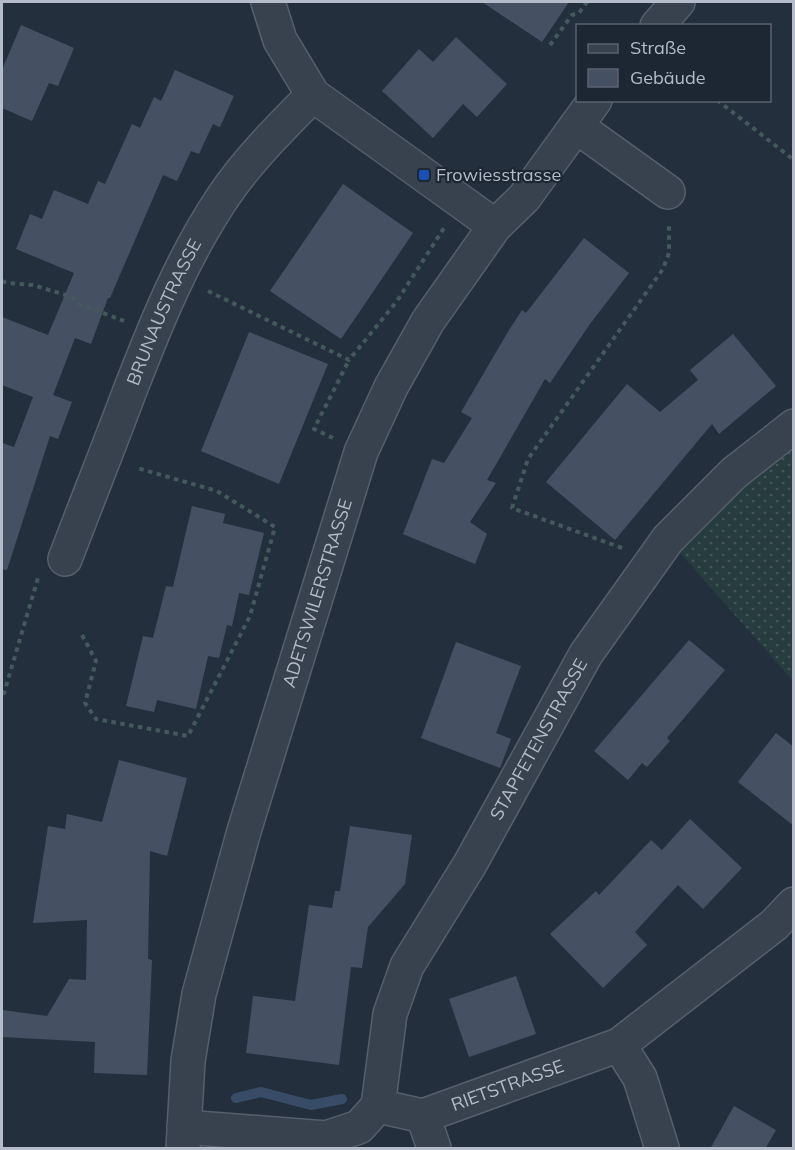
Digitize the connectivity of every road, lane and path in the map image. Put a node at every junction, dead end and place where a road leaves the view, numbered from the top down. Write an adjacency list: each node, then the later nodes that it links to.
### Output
1 (268, 2): 6 (street)
2 (587, 2): 5 (path)
3 (678, 2): 4 (street)
4 (659, 24)
5 (550, 45)
6 (313, 95): 12 (street); 14 (street, BRUNAUSTRASSE)
7 (720, 102): 9 (path)
8 (586, 113): 10 (street); 12 (street, ADETSWILERSTRASSE)
9 (794, 160)
10 (668, 192)
11 (446, 225): 17 (path)
12 (495, 226): 19 (street, ADETSWILERSTRASSE)
13 (669, 253): 21 (path)
14 (177, 276): 16 (street, BRUNAUSTRASSE); 17 (path)
15 (2, 281): 16 (path)
16 (153, 332): 20 (street, BRUNAUSTRASSE)
17 (349, 360): 19 (path)
18 (794, 426): 27 (street, STAPFETENSTRASSE)
19 (361, 452): 29 (street, ADETSWILERSTRASSE)
20 (104, 458): 22 (street, BRUNAUSTRASSE); 23 (path)
21 (629, 550)
22 (65, 559): 24 (path)
23 (82, 635)
24 (2, 693)
25 (794, 904): 26 (street, RIETSTRASSE)
26 (619, 1045): 28 (street, RIETSTRASSE); 31 (street)
27 (378, 1106): 28 (street); 29 (street)
28 (423, 1116): 30 (street)
29 (183, 1138)
30 (434, 1149)
31 (662, 1149)

